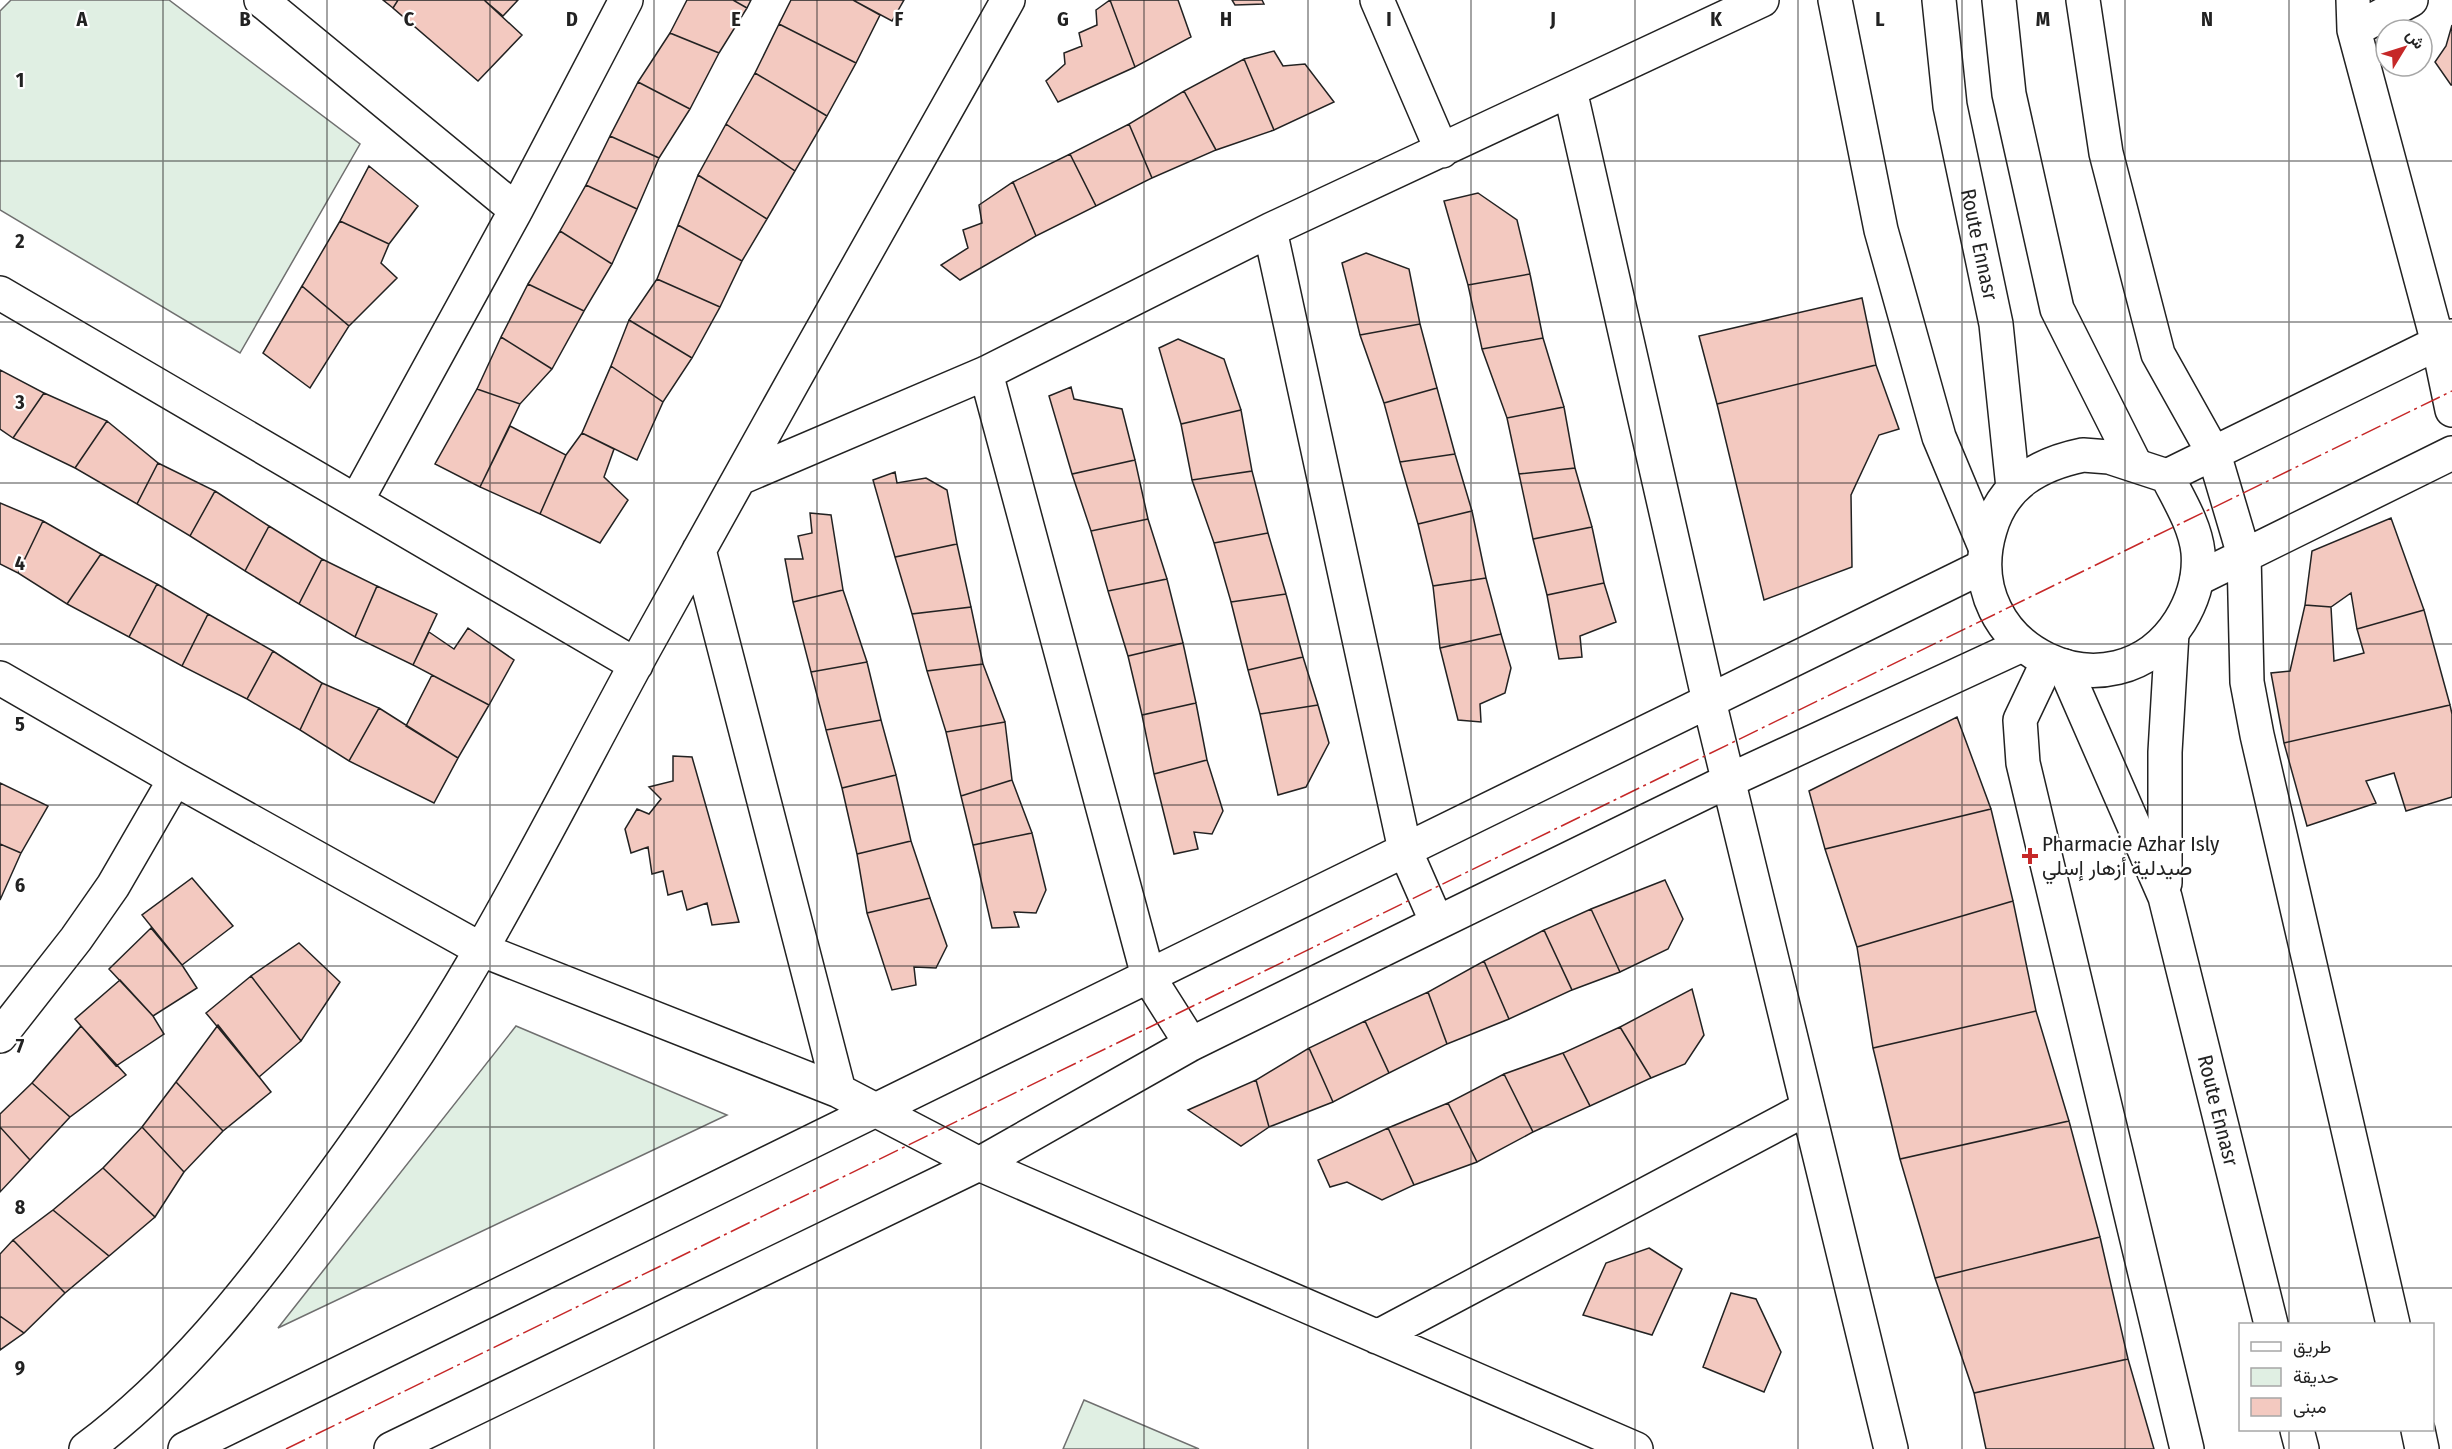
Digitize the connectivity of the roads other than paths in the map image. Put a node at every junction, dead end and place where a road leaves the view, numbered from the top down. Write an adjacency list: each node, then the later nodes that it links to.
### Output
1 (261, 0): 14 (street)
2 (626, 0): 14 (street)
3 (1008, 0): 24 (street)
4 (1377, 0): 13 (street)
5 (1762, 0): 12 (street)
6 (1834, 0): 29 (street)
7 (1939, 0): 25 (street, Route Ennasr)
8 (1999, 0): 22 (street)
9 (2083, 0): 21 (street)
10 (2411, 0): 11 (street)
11 (2354, 15): 17 (street)
12 (1570, 90): 13 (street); 35 (street)
13 (1442, 151): 15 (street)
14 (516, 210): 26 (street)
15 (1270, 230): 18 (street); 38 (street)
16 (0, 293): 26 (street)
17 (2445, 339): 19 (street); 21 (street)
18 (986, 374): 24 (street); 42 (street)
19 (2452, 410)
20 (2452, 453): 28 (street)
21 (2214, 454): 23 (street); 28 (street)
22 (2135, 464): 23 (street); 25 (street)
23 (2167, 476): 30 (street)
24 (740, 478): 27 (street)
25 (2013, 488): 29 (street)
26 (357, 500): 33 (street)
27 (699, 550): 33 (street); 45 (street)
28 (2244, 555): 30 (street); 50 (street)
29 (1984, 557): 32 (street, Route Ennasr); 35 (street)
30 (2197, 579): 31 (street)
31 (2172, 633): 32 (street); 39 (street, Route Ennasr)
32 (2044, 657): 37 (street); 39 (street, Route Ennasr); 59 (street)
33 (636, 664): 41 (street)
34 (0, 678): 36 (street)
35 (1709, 701): 37 (street); 38 (street)
36 (175, 779): 41 (street); 43 (street)
37 (1730, 780): 40 (street); 46 (street)
38 (1405, 850): 40 (street); 42 (street)
39 (2165, 897): 49 (street, Route Ennasr)
40 (1437, 923): 44 (street)
41 (482, 950): 45 (street); 54 (street)
42 (1148, 976): 44 (street); 47 (street)
43 (0, 1036)
44 (1191, 1044): 48 (street)
45 (839, 1091): 47 (street)
46 (1808, 1108): 51 (street); 58 (street)
47 (877, 1111): 48 (street); 55 (street)
48 (979, 1164): 51 (street); 56 (street)
49 (2271, 1323)
50 (2393, 1323)
51 (1377, 1337): 57 (street)
52 (2297, 1431): 60 (street)
53 (2418, 1431): 61 (street)
54 (86, 1449)
55 (185, 1449)
56 (391, 1449)
57 (1636, 1449)
58 (1891, 1449)
59 (2187, 1449)
60 (2302, 1449)
61 (2422, 1449)

